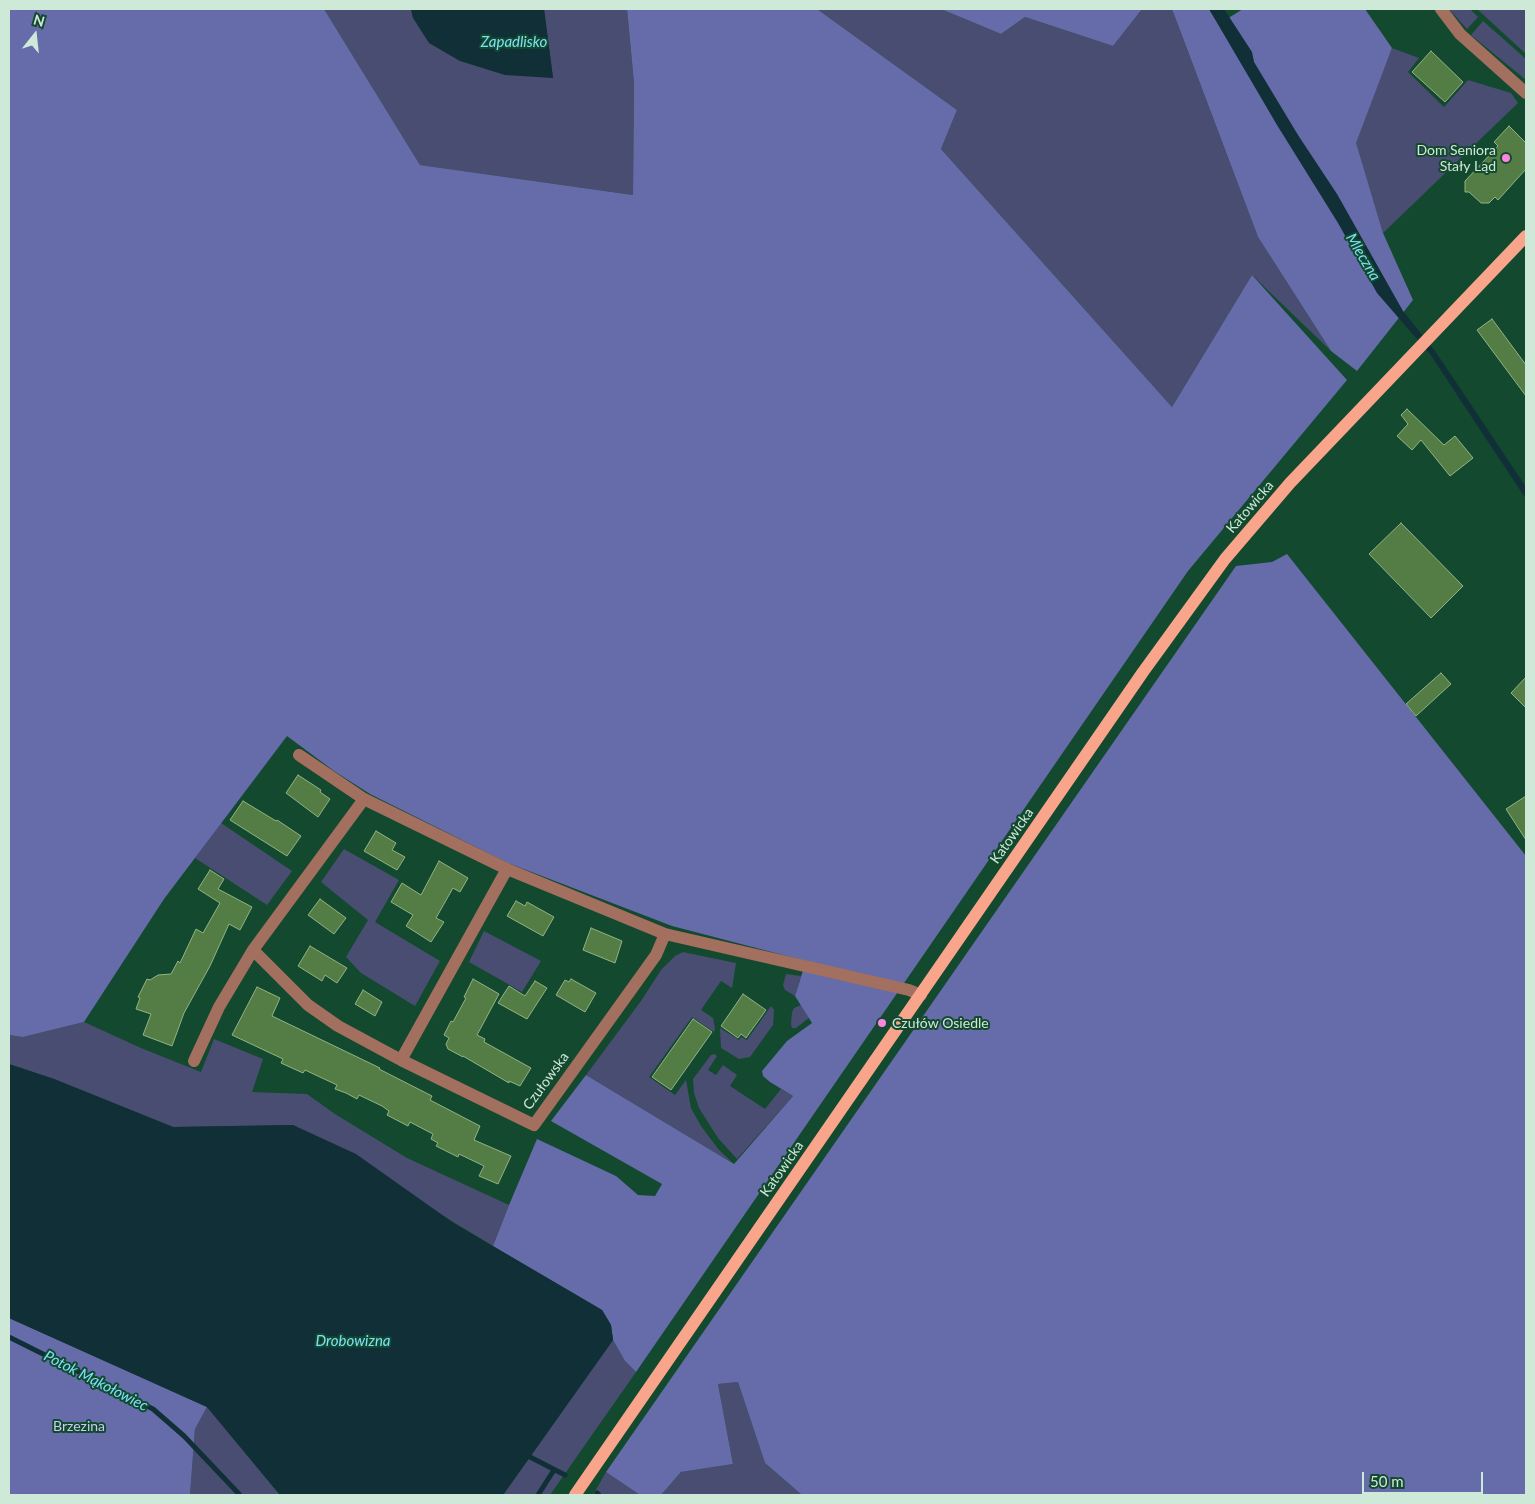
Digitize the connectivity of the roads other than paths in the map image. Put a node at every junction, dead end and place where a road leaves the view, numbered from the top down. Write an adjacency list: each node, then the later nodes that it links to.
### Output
1 (1441, 9): 2 (street)
2 (1526, 93)
3 (1526, 236): 9 (main road, Katowicka)
4 (300, 755): 5 (street)
5 (364, 799): 6 (street); 8 (street)
6 (506, 869): 7 (street); 10 (street)
7 (665, 934): 9 (street); 10 (street, Czułowska)
8 (253, 950): 10 (street, Czułowska); 11 (street)
9 (921, 995): 12 (main road, Katowicka)
10 (401, 1060)
11 (194, 1061)
12 (575, 1495)

